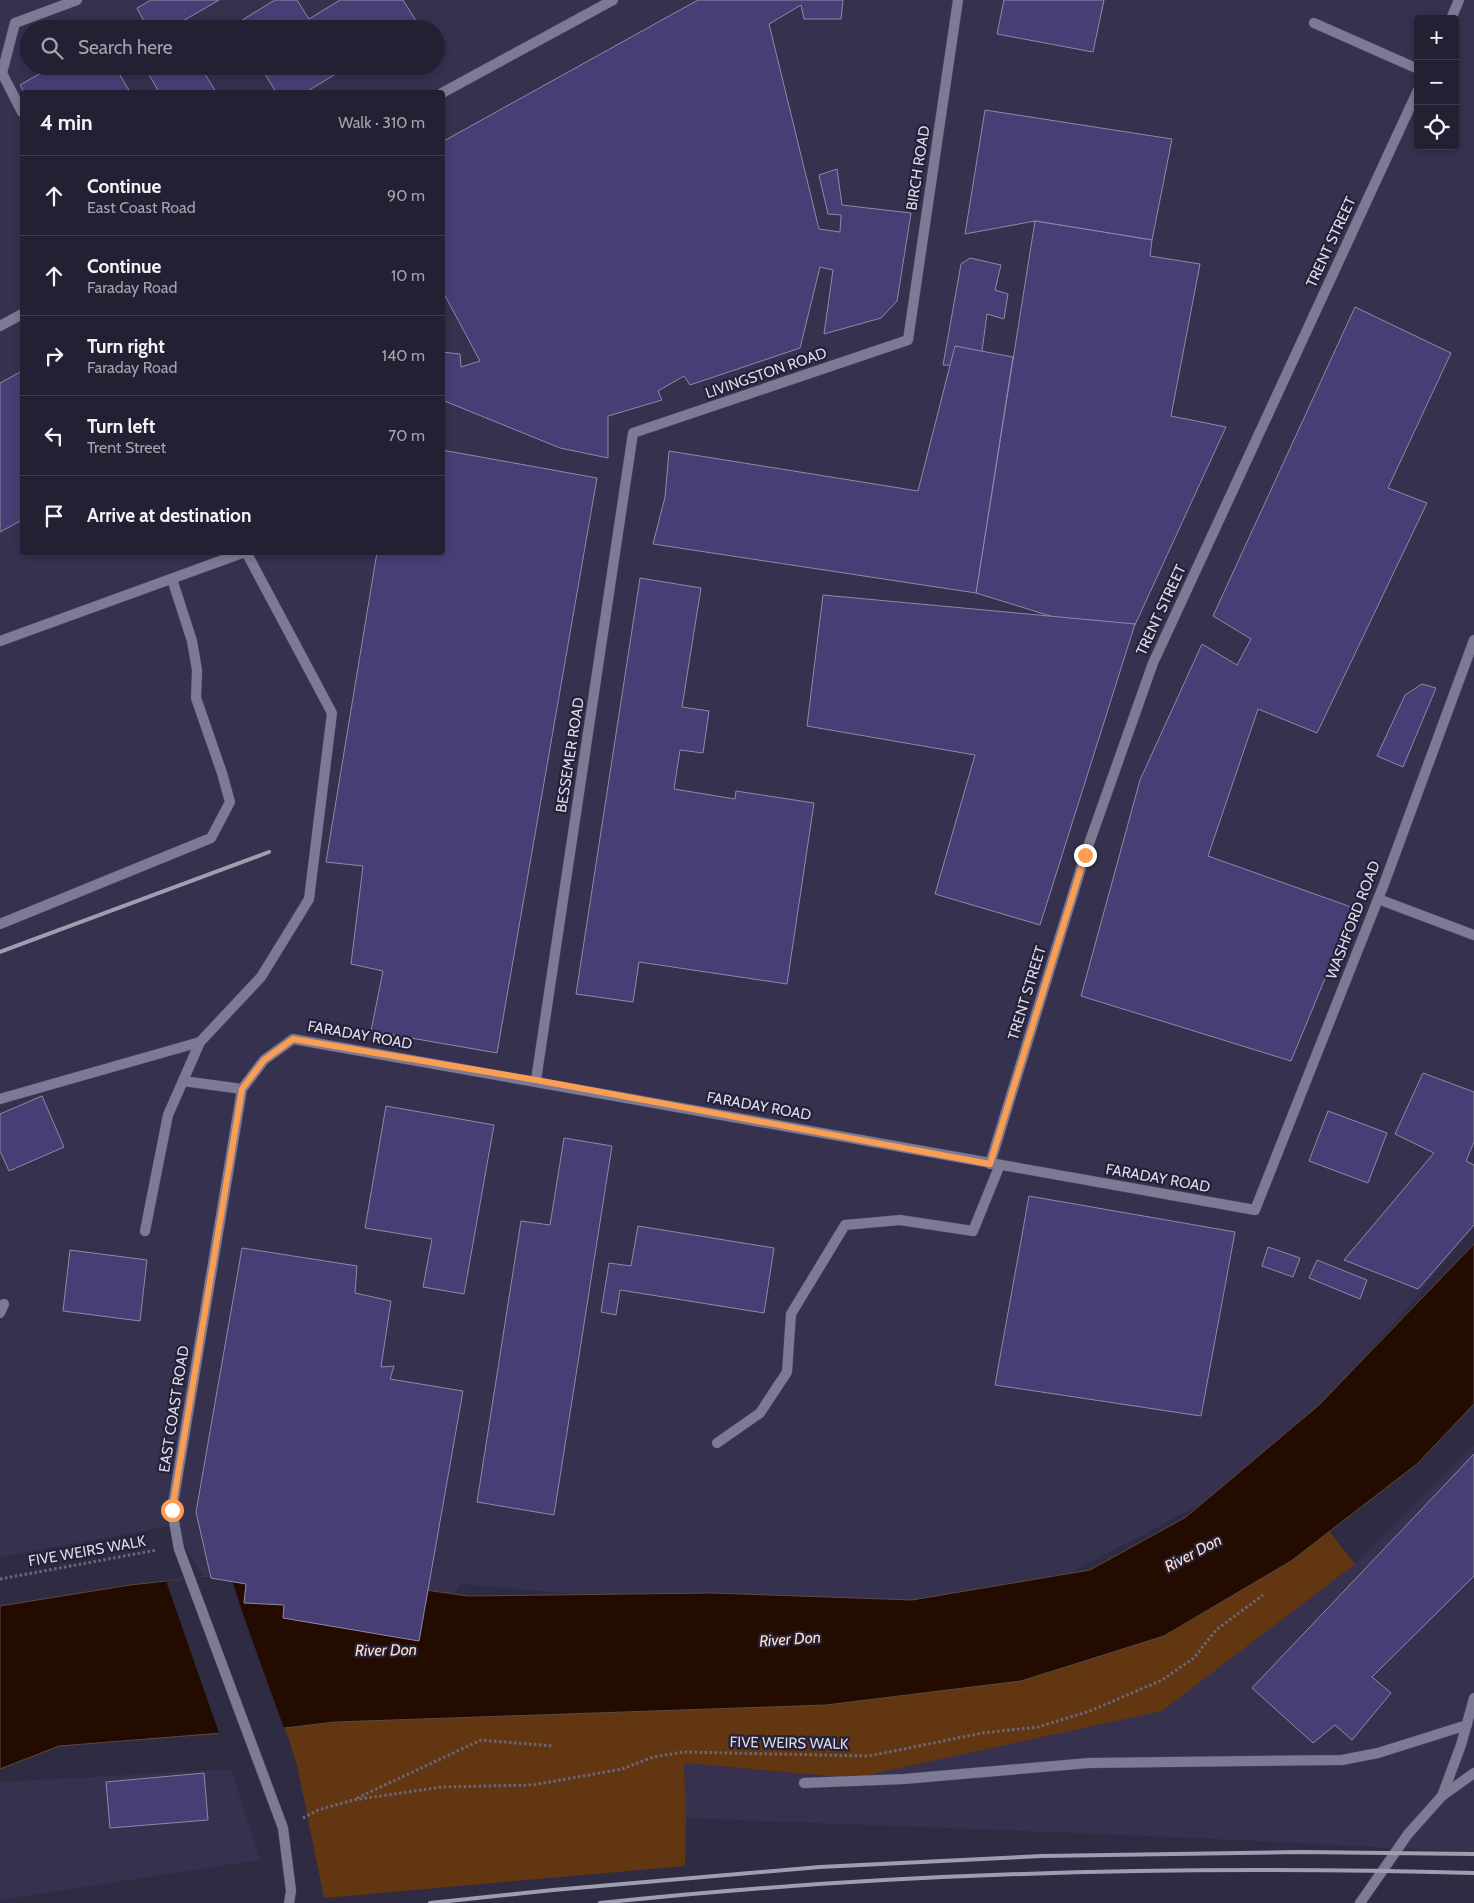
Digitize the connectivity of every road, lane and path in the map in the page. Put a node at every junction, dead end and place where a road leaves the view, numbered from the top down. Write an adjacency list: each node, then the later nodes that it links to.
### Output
1 (77, 0): 6 (street)
2 (613, 0): 10 (street)
3 (958, 0): 15 (street, BIRCH ROAD)
4 (1459, 0): 5 (street)
5 (1452, 15)
6 (23, 20)
7 (20, 21): 12 (street)
8 (1314, 23): 9 (street)
9 (1414, 67)
10 (445, 91)
11 (1414, 99): 31 (street, TRENT STREET)
12 (20, 108)
13 (20, 315): 14 (street)
14 (0, 326)
15 (908, 340): 16 (street, LIVINGSTON ROAD)
16 (633, 433): 27 (street, BESSEMER ROAD)
17 (238, 555): 19 (street)
18 (248, 555): 25 (street)
19 (172, 579): 21 (street); 23 (street)
20 (1474, 640): 22 (street, WASHFORD ROAD)
21 (0, 642)
22 (1378, 899): 24 (street); 32 (street, WASHFORD ROAD)
23 (0, 924)
24 (1474, 935)
25 (200, 1042): 28 (street); 30 (street)
26 (264, 1060): 27 (street, FARADAY ROAD); 29 (street, EAST COAST ROAD)
27 (536, 1080): 31 (street, FARADAY ROAD)
28 (183, 1081): 29 (street); 33 (street)
29 (242, 1089): 35 (street, EAST COAST ROAD)
30 (0, 1099)
31 (994, 1166): 32 (street, FARADAY ROAD); 34 (street, TRENT STREET)
32 (1255, 1210)
33 (145, 1231)
34 (717, 1443)
35 (179, 1549): 36 (path, FIVE WEIRS WALK); 45 (street, EAST COAST ROAD)
36 (0, 1578)
37 (1263, 1595): 44 (path, FIVE WEIRS WALK)
38 (1474, 1698): 39 (street)
39 (1467, 1725): 42 (street); 43 (street)
40 (553, 1746): 44 (path)
41 (1474, 1773): 43 (street)
42 (804, 1783)
43 (1442, 1796): 47 (street)
44 (353, 1800): 45 (path, FIVE WEIRS WALK)
45 (283, 1828): 46 (street, EAST COAST ROAD)
46 (290, 1903)
47 (1360, 1903)

